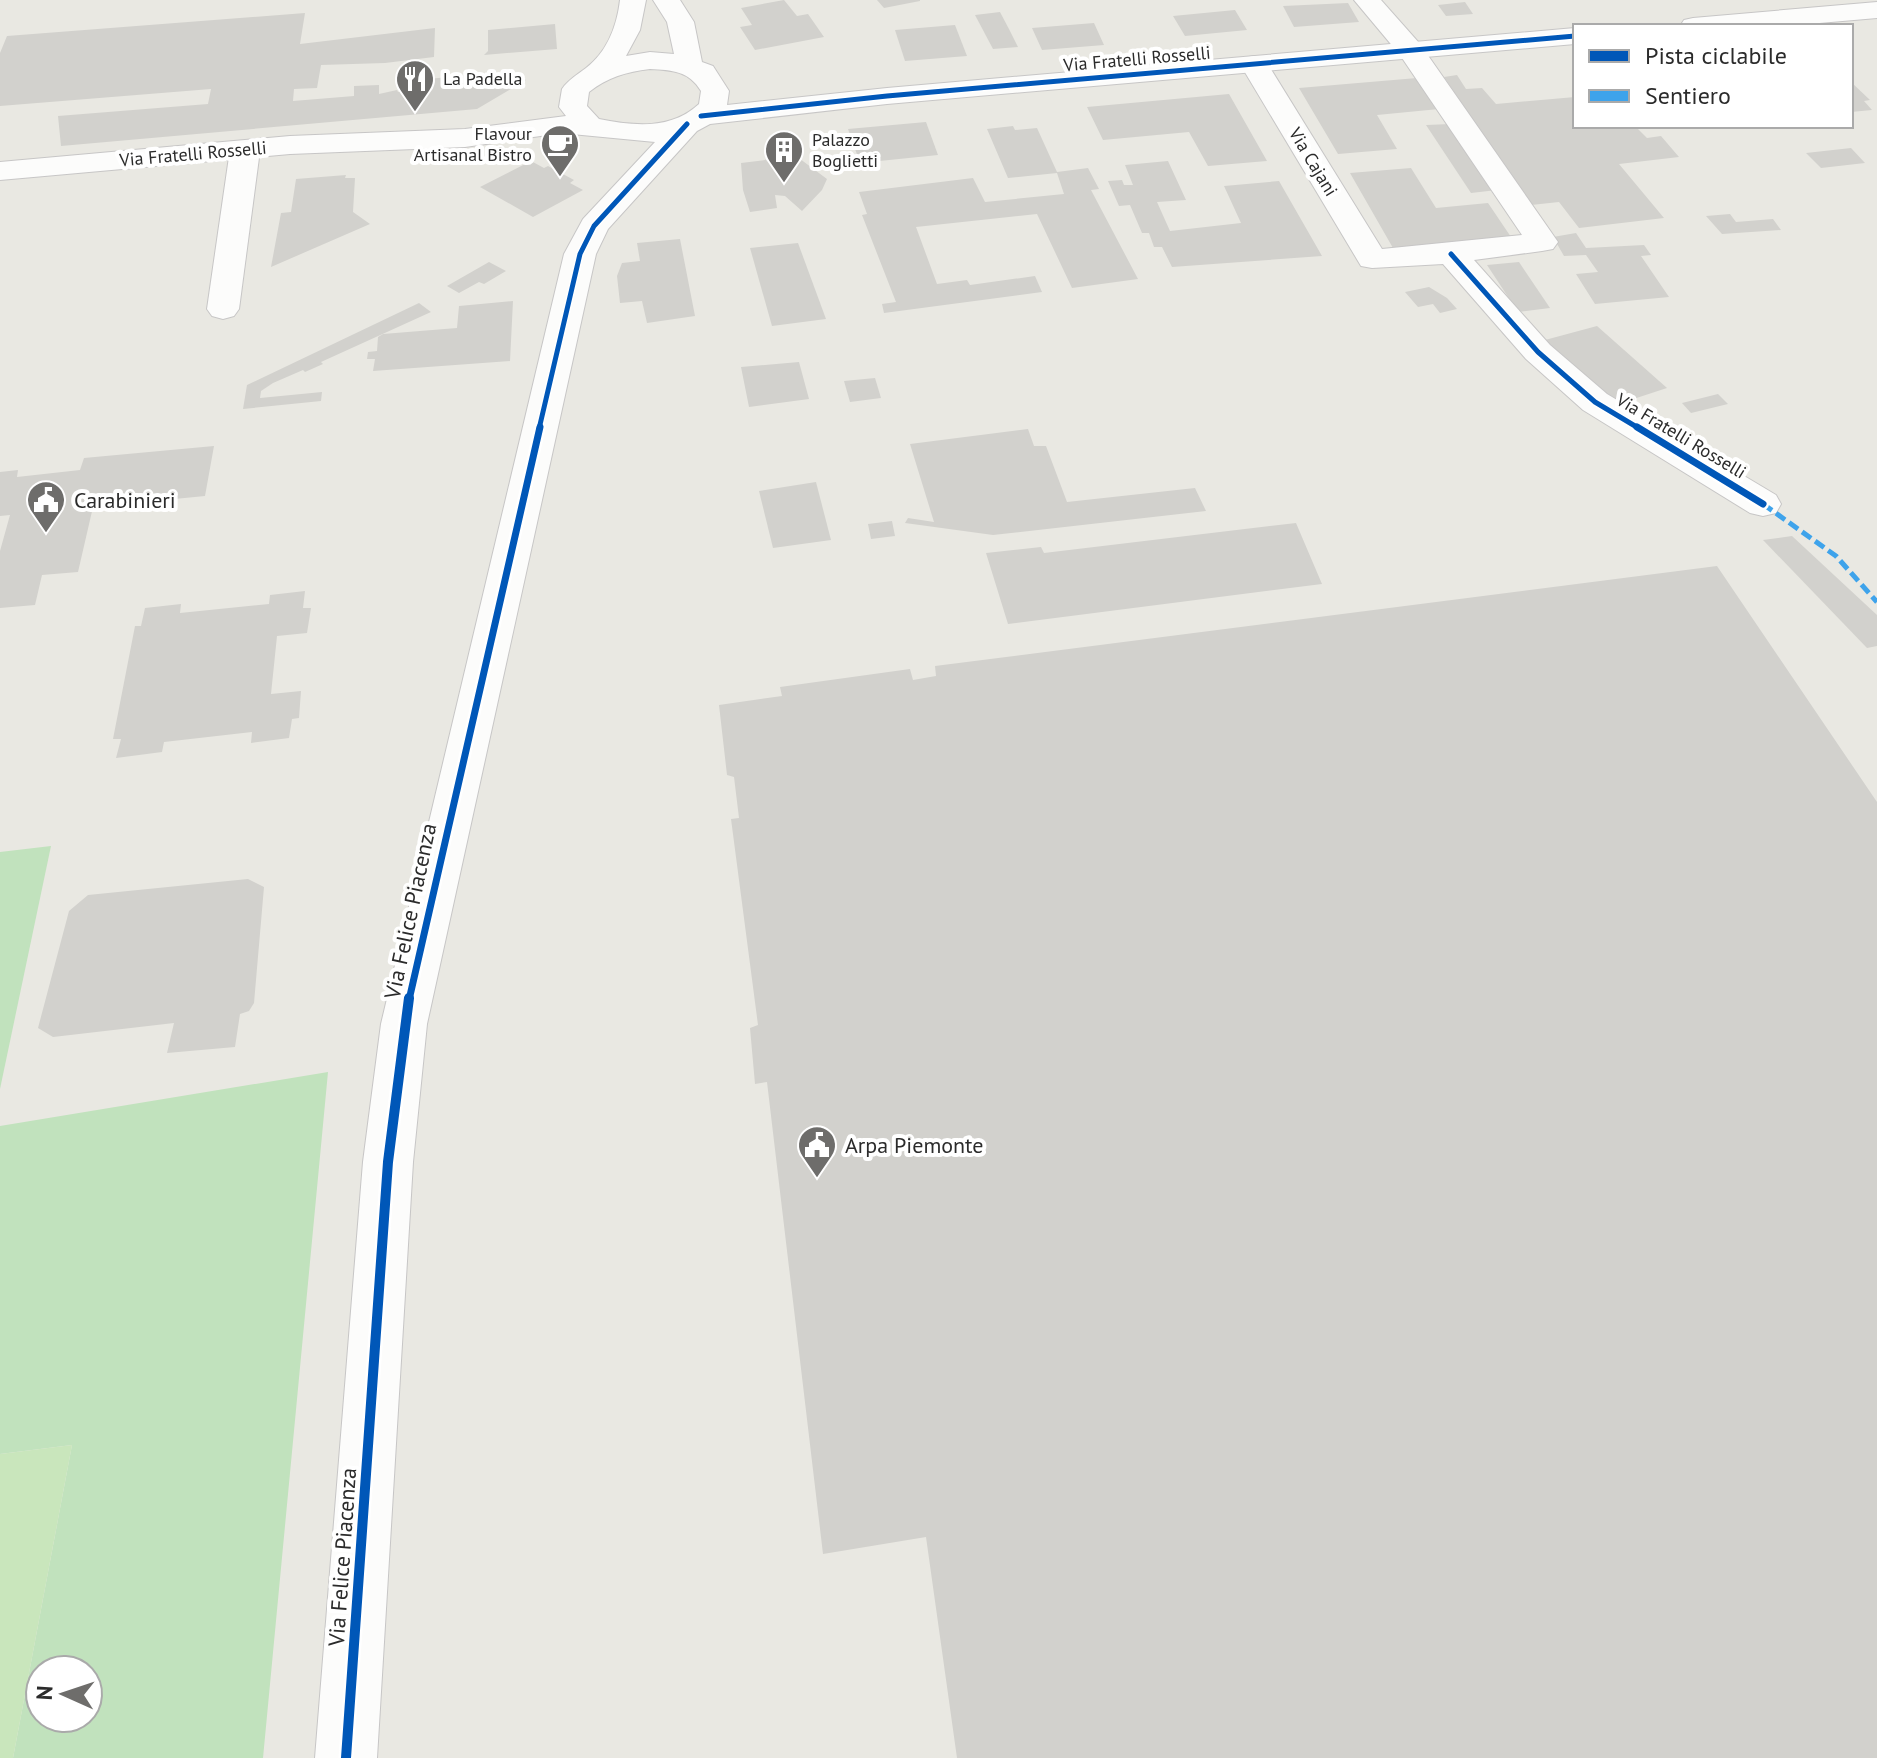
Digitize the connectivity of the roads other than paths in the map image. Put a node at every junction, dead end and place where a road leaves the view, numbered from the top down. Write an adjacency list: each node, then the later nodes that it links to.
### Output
1 (633, 0): 10 (street)
2 (666, 0): 9 (street)
3 (1367, 0): 7 (street)
4 (1877, 10): 5 (street)
5 (1716, 24)
6 (1573, 36): 7 (street, Via Fratelli Rosselli)
7 (1410, 50): 8 (street, Via Fratelli Rosselli); 18 (street)
8 (1254, 64): 11 (street, Via Fratelli Rosselli); 18 (street, Via Cajani)
9 (699, 73): 10 (street, Via Fratelli Rosselli); 11 (street, Via Fratelli Rosselli); 12 (street)
10 (589, 77): 13 (street); 14 (street, Via Fratelli Rosselli)
11 (887, 96): 12 (street, Via Fratelli Rosselli)
12 (694, 120): 13 (street, Via Fratelli Rosselli); 17 (street, Via Felice Piacenza)
13 (601, 129): 14 (street, Via Fratelli Rosselli); 17 (street, Via Felice Piacenza)
14 (387, 139): 15 (street, Via Fratelli Rosselli)
15 (245, 150): 16 (street, Via Fratelli Rosselli); 19 (street)
16 (0, 171)
17 (594, 226): 21 (street, Via Felice Piacenza)
18 (1451, 254): 20 (street, Via Fratelli Rosselli)
19 (223, 309)
20 (1763, 504)
21 (346, 1758)

